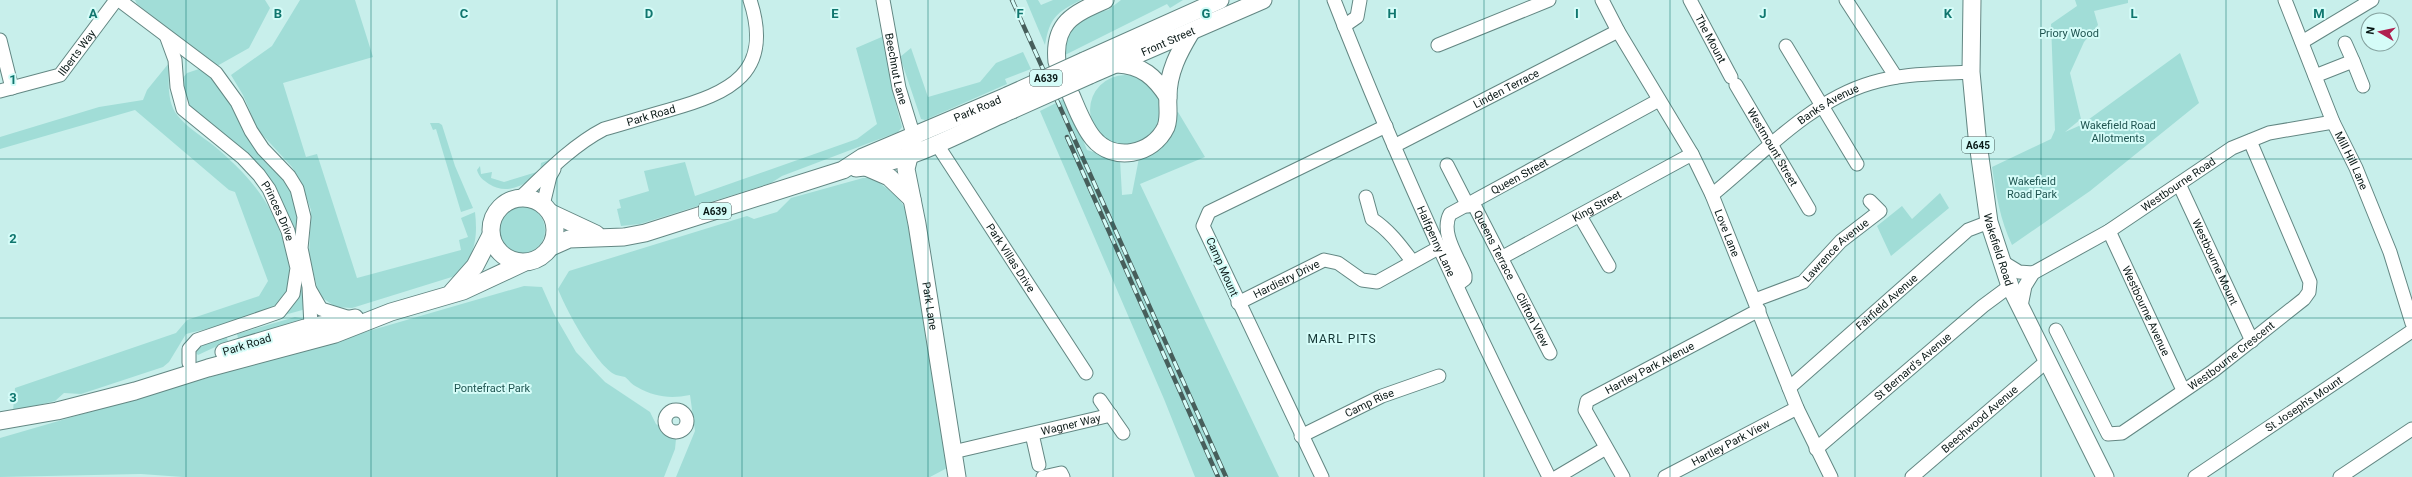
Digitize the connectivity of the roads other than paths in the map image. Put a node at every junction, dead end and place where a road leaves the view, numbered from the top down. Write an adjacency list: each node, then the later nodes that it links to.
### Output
1 (117, 0): 22 (street, Princes Drive); 35 (street, Ilberts Way)
2 (750, 0): 52 (street, Park Road)
3 (883, 0): 43 (street, Beechnut Lane)
4 (1105, 0): 29 (main road)
5 (1192, 0): 17 (main road)
6 (1220, 0): 17 (main road, Front Street / A639)
7 (1263, 0): 20 (main road, Front Street / A639)
8 (1334, 0): 18 (street, Halfpenny Lane)
9 (1360, 0): 18 (street)
10 (1549, 0): 25 (street)
11 (1602, 0): 19 (street, Love Lane)
12 (1690, 0): 33 (street, The Mount)
13 (1846, 0): 32 (street)
14 (1972, 0): 30 (main road, Wakefield Road / A645)
15 (2284, 0): 21 (street, Mill Hill Lane)
16 (2372, 0): 21 (street)
17 (1178, 19): 27 (main road, Front Street / A639)
18 (1344, 26): 42 (street, Halfpenny Lane)
19 (1618, 31): 38 (street, Love Lane); 46 (street, Linden Terrace)
20 (1191, 32): 27 (main road, Front Street / A639); 37 (main road)
21 (2300, 36): 31 (street, Mill Hill Lane)
22 (168, 38): 80 (street, Princes Drive); 94 (street, Princes Drive)
23 (0, 40): 35 (street)
24 (2346, 43): 28 (street)
25 (1438, 45)
26 (1786, 46): 40 (street)
27 (1114, 56): 37 (main road); 39 (main road, Park Road / A639, bridge)
28 (2353, 61): 31 (street); 34 (street)
29 (1057, 62)
30 (1971, 72): 32 (street, Banks Avenue); 65 (main road, Wakefield Road / A645)
31 (2315, 76): 41 (street, Mill Hill Lane)
32 (1896, 77): 40 (street, Banks Avenue)
33 (1734, 81): 47 (street, Westmount Street)
34 (2363, 86)
35 (6, 90)
36 (1071, 95): 37 (main road)
37 (1168, 97)
38 (1659, 100): 49 (street, Love Lane); 61 (street, Queen Street)
39 (1010, 103): 43 (main road, Park Road); 45 (main road, Park Road)
40 (1822, 105): 47 (street, Banks Avenue); 50 (street)
41 (2333, 122): 44 (street, Westbourne Road); 87 (street, Mill Hill Lane)
42 (1386, 126): 46 (street, Halfpenny Lane); 82 (street, Camp Mount)
43 (914, 137): 48 (main road, Park Lane); 54 (main road, Park Road / A639)
44 (2250, 141): 55 (street, Westbourne Road); 91 (street, Westbourne Crescent)
45 (933, 144): 48 (main road, Park Road / A639); 56 (main road); 97 (street, Park Villas Drive)
46 (1394, 146): 70 (street, Halfpenny Lane)
47 (1772, 146): 57 (street, Banks Avenue); 62 (street, Westmount Street)
48 (908, 154): 53 (main road, Park Road / A639); 56 (main road, Park Lane)
49 (1692, 154): 57 (street, Love Lane); 64 (street, King Street)
50 (1857, 164)
51 (1448, 165): 61 (street, Queens Terrace)
52 (556, 166): 59 (street, Park Road); 63 (street, Park Road)
53 (866, 168): 54 (main road, Park Road / A639); 56 (main road)
54 (843, 170): 68 (main road, Park Road / A639)
55 (2179, 184): 66 (street, Westbourne Road); 91 (street, Westbourne Mount)
56 (911, 194): 114 (main road, Park Lane)
57 (1712, 195): 83 (street, Love Lane)
58 (1366, 197): 72 (street)
59 (520, 198): 63 (main road, Park Road / A639); 67 (main road, Park Road)
60 (1870, 201): 83 (street, Lawrence Avenue)
61 (1471, 205): 71 (street, Queens Terrace); 77 (street, Queen Street)
62 (1809, 208)
63 (547, 209): 68 (main road, Park Road / A639); 69 (main road, Park Road)
64 (1580, 216): 71 (street, King Street); 75 (street)
65 (1989, 222): 73 (main road, Wakefield Road / A645); 99 (street, Fairfield Avenue)
66 (2109, 231): 76 (street, Westbourne Road); 100 (street, Westbourne Avenue)
67 (490, 235): 74 (main road); 81 (main road, Park Road)
68 (608, 238): 69 (main road, Park Road / A639)
69 (551, 247): 74 (main road, Park Road / A639)
70 (1440, 247): 72 (street, Hardistry Drive); 77 (street, Halfpenny Lane)
71 (1502, 258): 78 (street, Queens Terrace)
72 (1412, 261): 82 (street, Hardistry Drive)
73 (2001, 261): 76 (street); 79 (main road, Wakefield Road / A645)
74 (523, 263): 81 (main road, Park Road)
75 (1609, 266)
76 (2033, 273): 84 (street)
77 (1457, 285): 120 (street, Halfpenny Lane)
78 (1516, 286): 93 (street, Clifton View)
79 (2010, 286): 84 (main road, Wakefield Road / A645); 113 (street, St Bernard's Avenue)
80 (309, 287): 86 (street, Princes Drive); 88 (street, Princes Drive)
81 (452, 292): 85 (main road, Park Road)
82 (1238, 303): 111 (street, Camp Mount)
83 (1757, 305): 99 (street, Love Lane); 112 (street, Hartley Park Avenue)
84 (2021, 306): 95 (main road, Wakefield Road / A645)
85 (391, 312): 86 (main road, Park Road); 92 (main road, Park Road)
86 (350, 318): 88 (main road, Park Road)
87 (2412, 323)
88 (311, 326): 92 (street); 94 (main road, Park Road)
89 (2056, 330): 100 (street, Westbourne Crescent)
90 (2412, 331): 126 (street, St Joseph's Mount)
91 (2252, 341): 100 (street, Westbourne Crescent)
92 (302, 342): 96 (main road, Park Road)
93 (1550, 353)
94 (186, 362): 96 (main road); 101 (main road, Park Road)
95 (2047, 362): 116 (street, Beechwood Avenue); 125 (main road, Wakefield Road / A645)
96 (208, 368): 101 (main road, Park Road)
97 (1086, 373)
98 (1439, 376): 111 (street, Camp Rise)
99 (1789, 388): 103 (street, Love Lane)
100 (2183, 390)
101 (108, 397): 104 (main road, Park Road)
102 (1100, 400): 105 (street, Wagner Way)
103 (1797, 408): 113 (street, Love Lane); 123 (street, Hartley Park View)
104 (57, 411): 106 (main road, Park Road); 108 (main road, Park Road)
105 (1111, 415): 109 (street, Wagner Way); 110 (street, Wagner Way)
106 (0, 421)
107 (2412, 430): 127 (street)
108 (0, 433)
109 (1123, 433)
110 (1032, 434): 114 (street, Wagner Way); 115 (street, Wagner Way)
111 (1302, 436): 119 (street, Camp Mount)
112 (1606, 448): 121 (street); 122 (street)
113 (1816, 449): 124 (street, Love Lane)
114 (953, 452): 117 (main road, Park Lane)
115 (1041, 471): 118 (street)
116 (1915, 476)
117 (957, 477)
118 (1063, 477)
119 (1322, 477)
120 (1549, 477)
121 (1557, 477)
122 (1623, 477)
123 (1665, 477)
124 (1831, 477)
125 (2105, 477)
126 (2195, 477)
127 (2340, 477)

